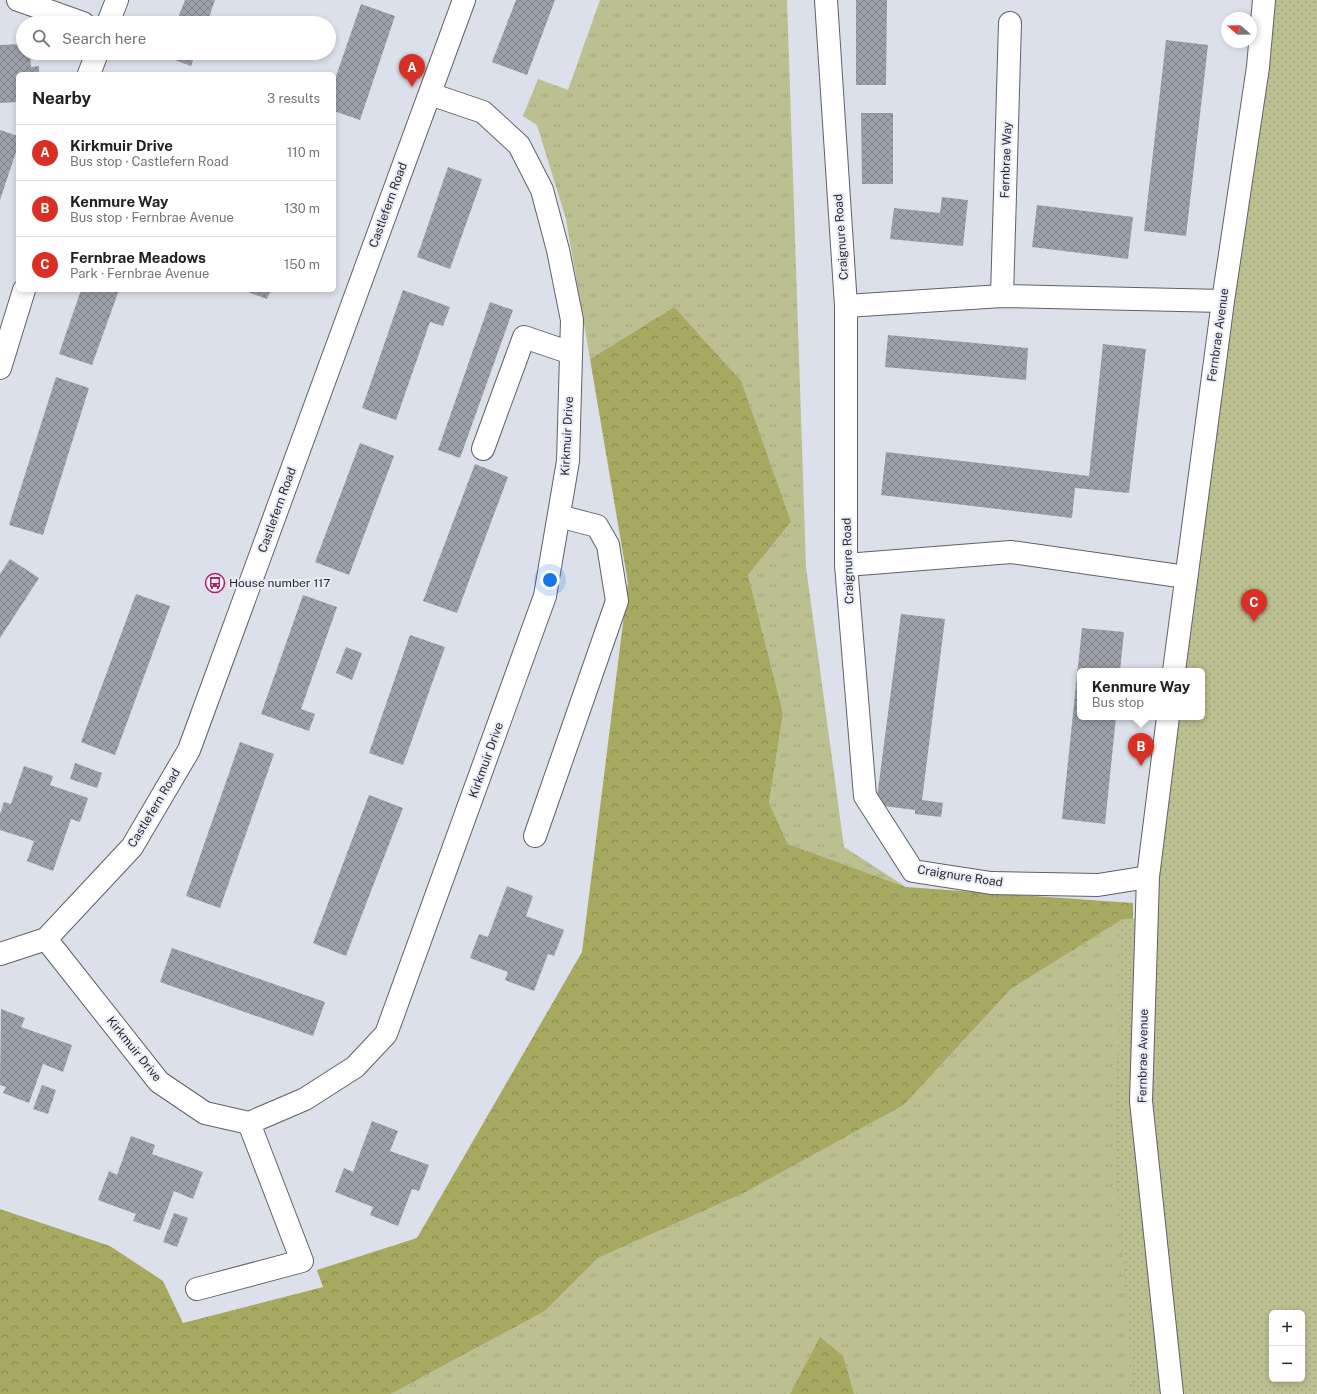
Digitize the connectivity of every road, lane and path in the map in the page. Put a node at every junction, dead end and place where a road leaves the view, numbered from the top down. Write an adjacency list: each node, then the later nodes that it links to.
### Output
1 (18, 0): 6 (street)
2 (118, 0): 7 (street)
3 (464, 0): 11 (street, Castlefern Road)
4 (826, 0): 15 (street, Craignure Road)
5 (1264, 0): 14 (street, Fernbrae Avenue)
6 (63, 16)
7 (111, 16)
8 (1010, 23): 13 (street, Fernbrae Way)
9 (94, 60): 10 (street)
10 (90, 72)
11 (430, 94): 16 (street, Kirkmuir Drive); 26 (street, Castlefern Road)
12 (23, 292): 17 (street)
13 (1002, 296): 14 (street); 15 (street)
14 (1223, 301): 21 (street, Fernbrae Avenue)
15 (846, 306): 20 (street, Craignure Road)
16 (571, 353): 18 (street); 19 (street, Kirkmuir Drive)
17 (0, 368)
18 (483, 449)
19 (559, 516): 24 (street); 28 (street, Kirkmuir Drive)
20 (846, 565): 21 (street); 25 (street, Craignure Road)
21 (1186, 577): 22 (street, Fernbrae Avenue)
22 (1174, 668)
23 (1168, 720): 25 (street, Fernbrae Avenue)
24 (535, 836)
25 (1148, 877): 30 (street, Fernbrae Avenue)
26 (46, 939): 27 (street, Castlefern Road); 28 (street, Kirkmuir Drive)
27 (0, 954)
28 (249, 1123): 29 (street)
29 (197, 1289)
30 (1172, 1394)

